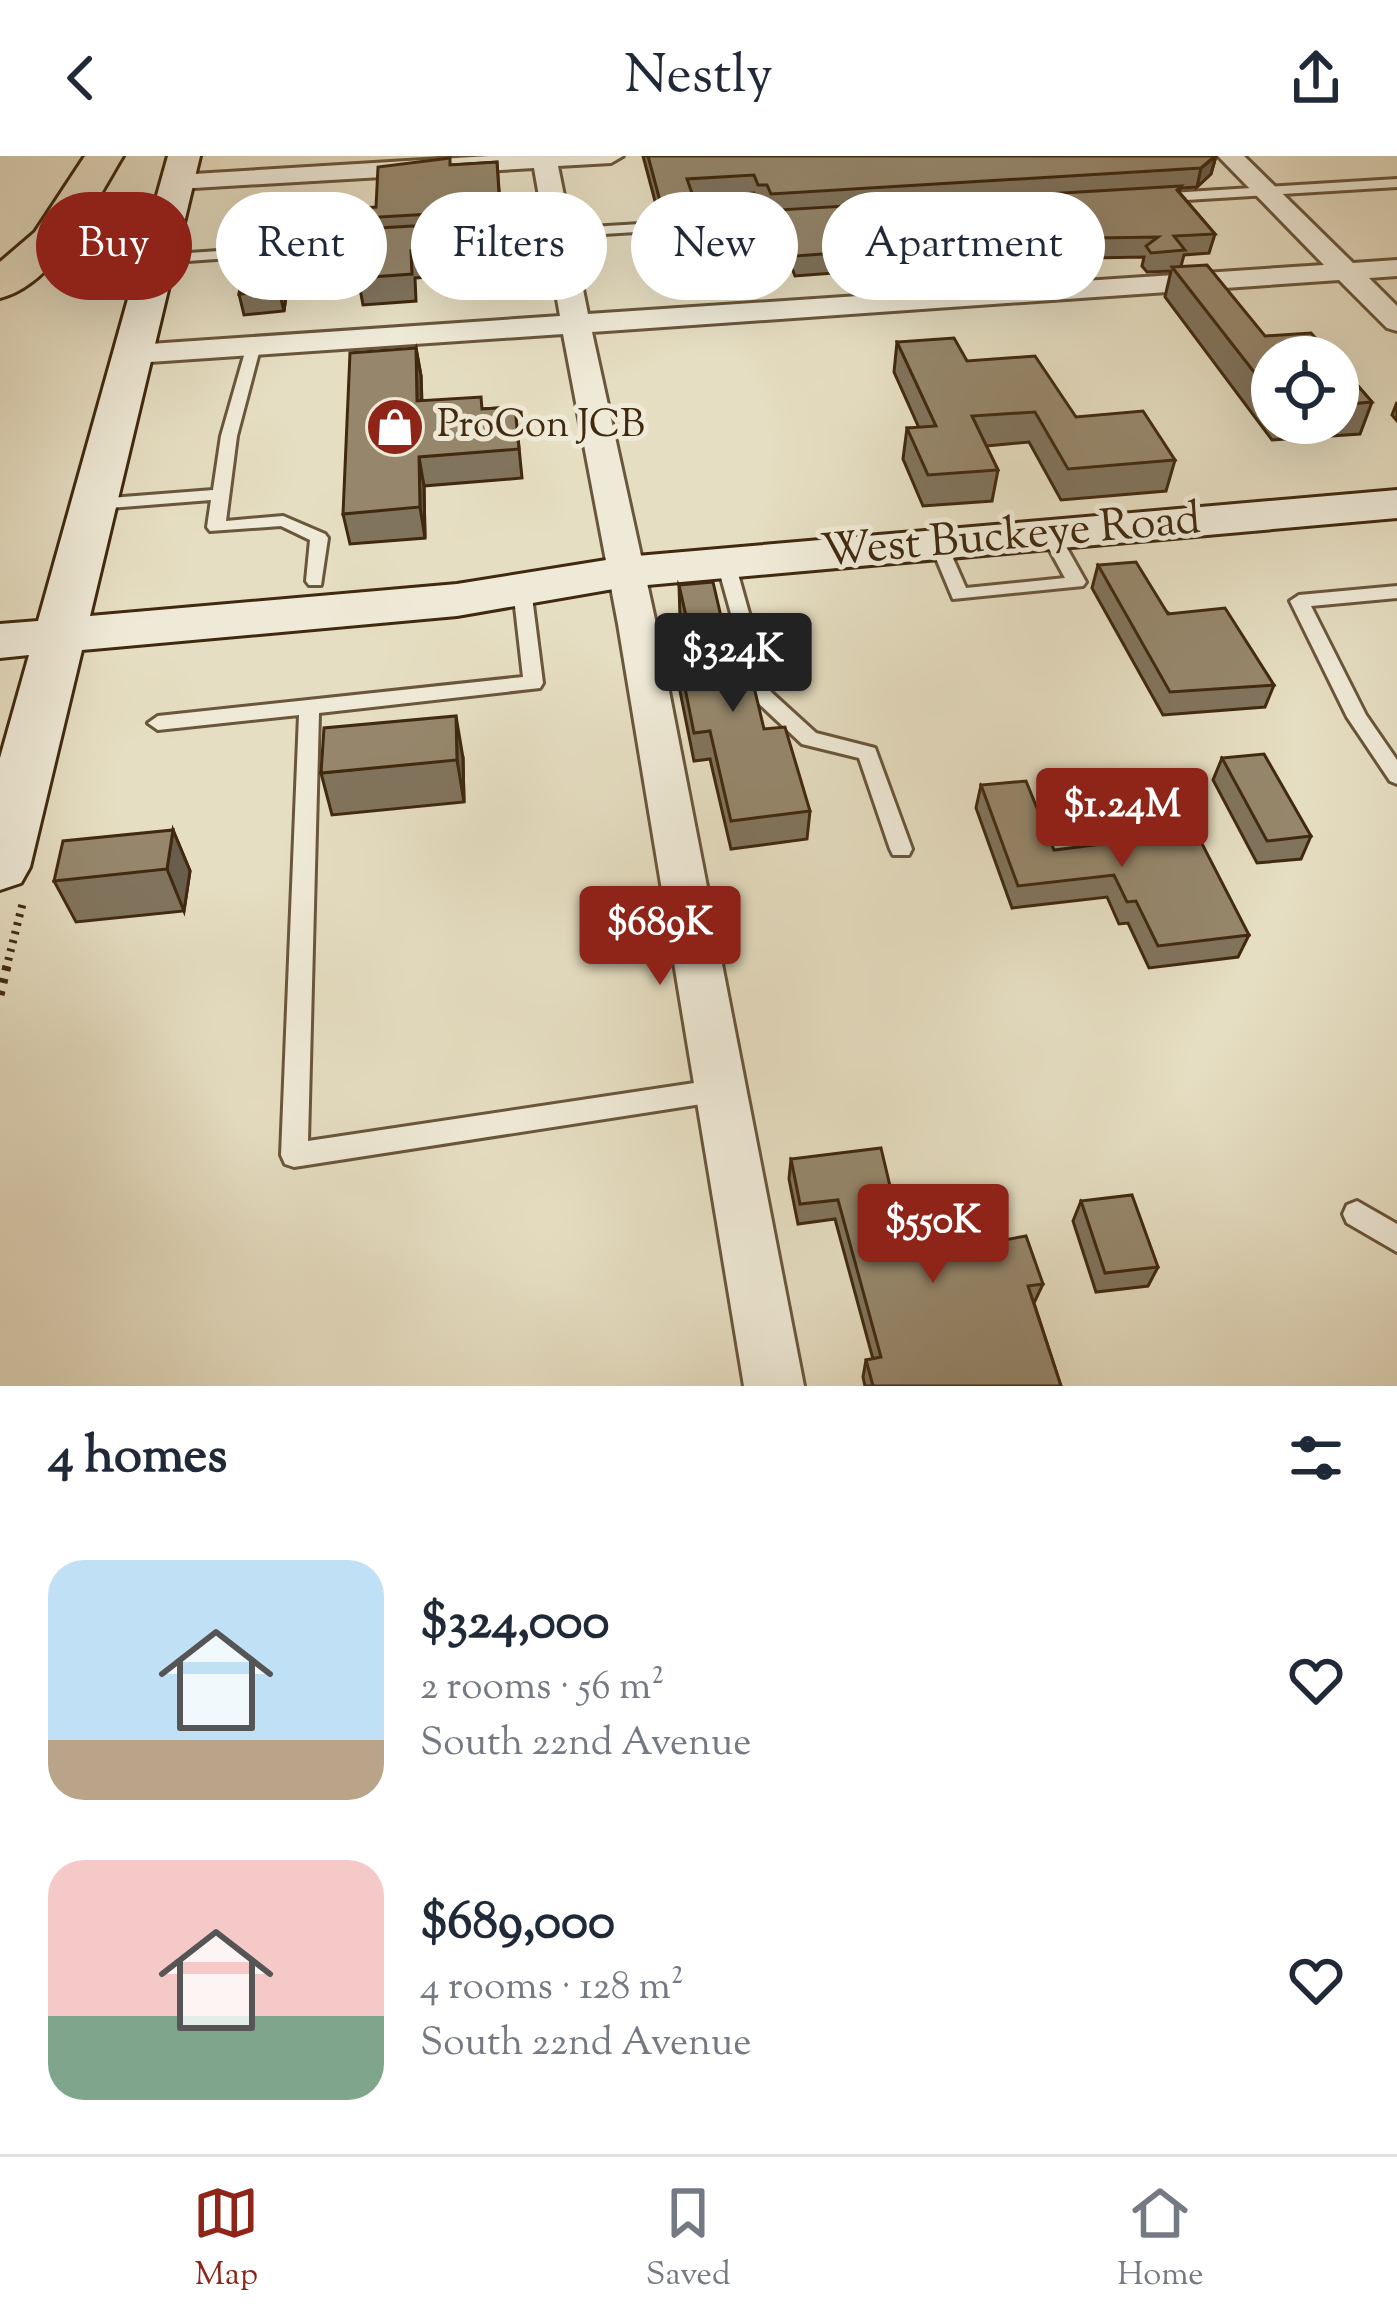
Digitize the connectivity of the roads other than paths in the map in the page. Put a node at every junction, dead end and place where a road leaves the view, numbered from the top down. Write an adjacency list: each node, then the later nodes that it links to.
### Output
1 (104, 156): 17 (highway)
2 (611, 156): 4 (street)
3 (1230, 156): 8 (street)
4 (545, 158): 5 (street); 9 (street)
5 (181, 169)
6 (1397, 183): 8 (lane)
7 (36, 191): 17 (highway)
8 (1266, 191): 10 (lane); 16 (street)
9 (551, 192)
10 (1126, 200)
11 (818, 218): 12 (lane)
12 (607, 230)
13 (397, 243): 14 (lane)
14 (192, 257)
15 (1397, 268): 16 (street)
16 (1348, 272): 20 (street); 21 (street)
17 (0, 285)
18 (149, 300): 23 (main road)
19 (570, 300): 21 (street)
20 (1397, 322)
21 (574, 323): 22 (street); 28 (street)
22 (254, 345): 23 (street); 24 (lane)
23 (135, 353): 25 (main road)
24 (221, 494): 25 (lane); 29 (lane)
25 (97, 504): 33 (main road)
26 (1397, 504): 27 (main road, West Buckeye Road)
27 (726, 563): 28 (main road, West Buckeye Road); 38 (lane)
28 (625, 572): 29 (main road, West Buckeye Road); 30 (main road, West Buckeye Road); 40 (street)
29 (315, 580): 33 (main road, West Buckeye Road)
30 (522, 589): 33 (main road, West Buckeye Road); 35 (lane)
31 (1397, 592): 37 (lane)
32 (0, 606): 33 (main road, West Buckeye Road)
33 (67, 618): 34 (main road, West Buckeye Road); 39 (main road)
34 (0, 641)
35 (309, 707): 36 (lane); 40 (lane)
36 (158, 723)
37 (1397, 776)
38 (901, 849)
39 (0, 867)
40 (721, 1090): 43 (street)
41 (1357, 1214): 42 (lane)
42 (1397, 1239)
43 (774, 1386)

